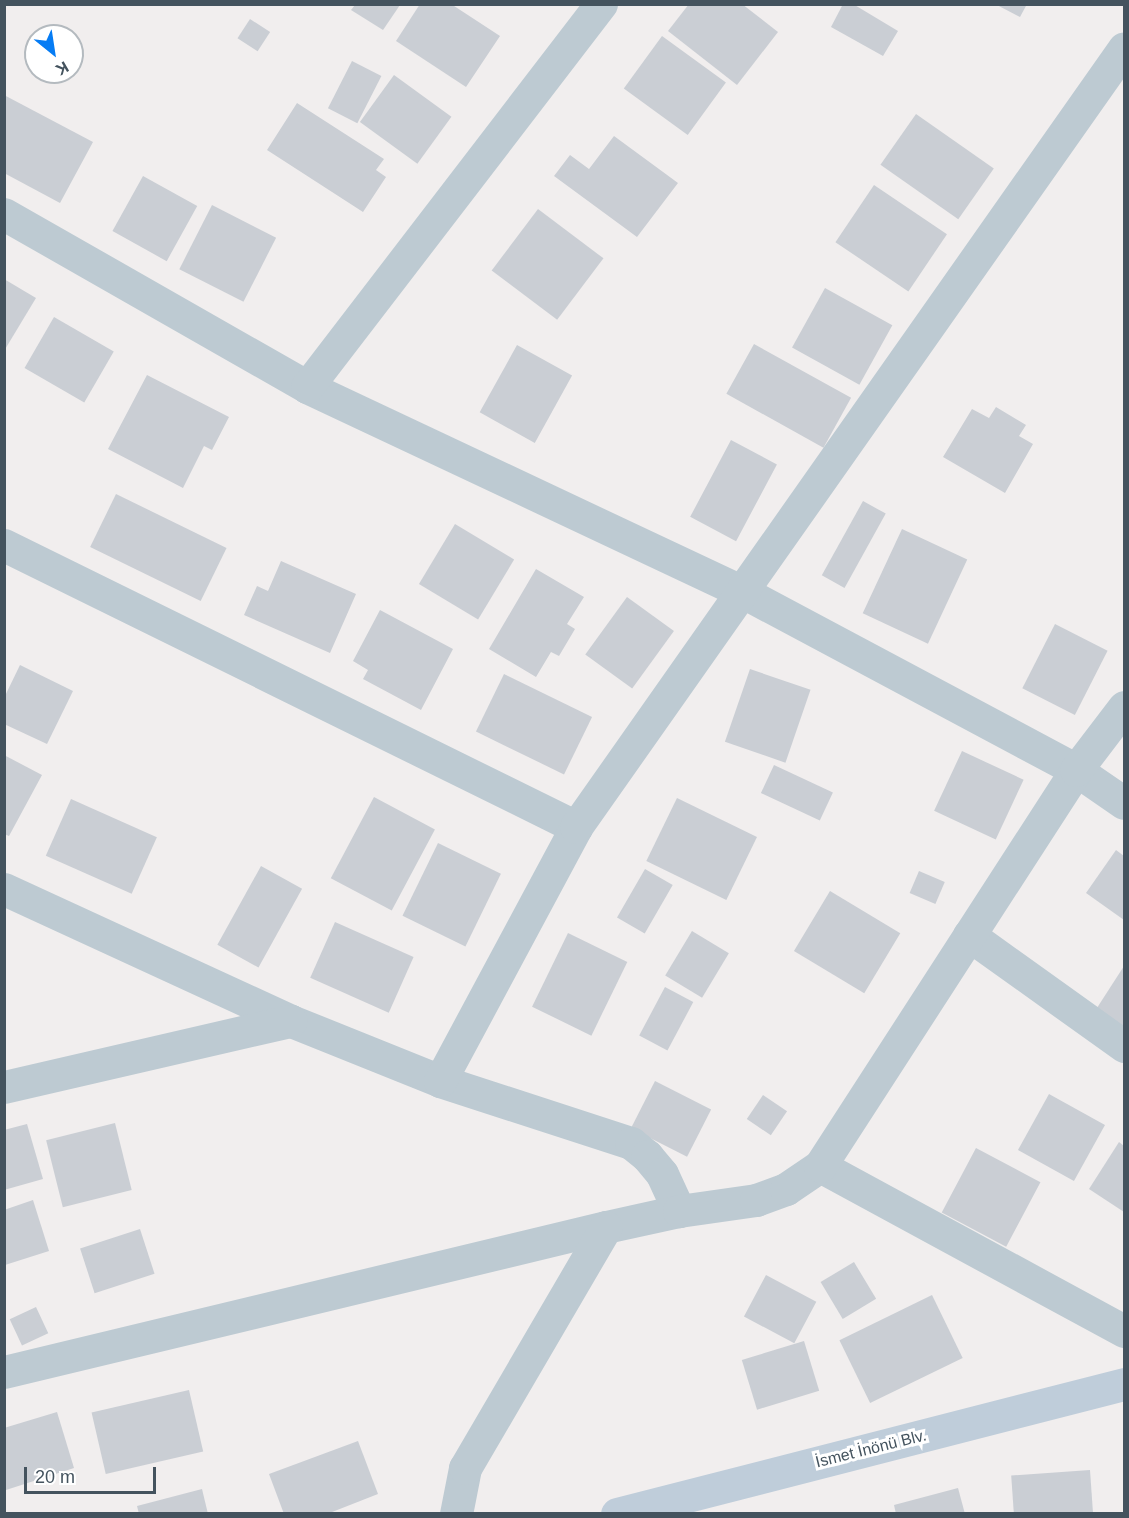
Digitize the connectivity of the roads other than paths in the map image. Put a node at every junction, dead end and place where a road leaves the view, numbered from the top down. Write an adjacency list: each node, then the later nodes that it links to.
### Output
1 (602, 4): 4 (street)
2 (1125, 48): 6 (street)
3 (4, 213): 4 (street)
4 (307, 387): 6 (street)
5 (4, 545): 10 (street)
6 (743, 592): 8 (street); 10 (street)
7 (1125, 707): 8 (street)
8 (1076, 770): 9 (street); 12 (street)
9 (1125, 803)
10 (576, 827): 15 (street)
11 (4, 889): 13 (street)
12 (969, 935): 14 (street); 17 (street)
13 (291, 1021): 15 (street); 16 (street)
14 (1125, 1046)
15 (440, 1081): 18 (street)
16 (4, 1088)
17 (820, 1166): 18 (street); 20 (street)
18 (679, 1211): 19 (street)
19 (606, 1227): 21 (street); 24 (street)
20 (1125, 1331)
21 (4, 1372)
22 (1125, 1384): 23 (main road, İsmet İnönü Blv.)
23 (655, 1509): 25 (main road, İsmet İnönü Blv.)
24 (456, 1514)
25 (617, 1514)

